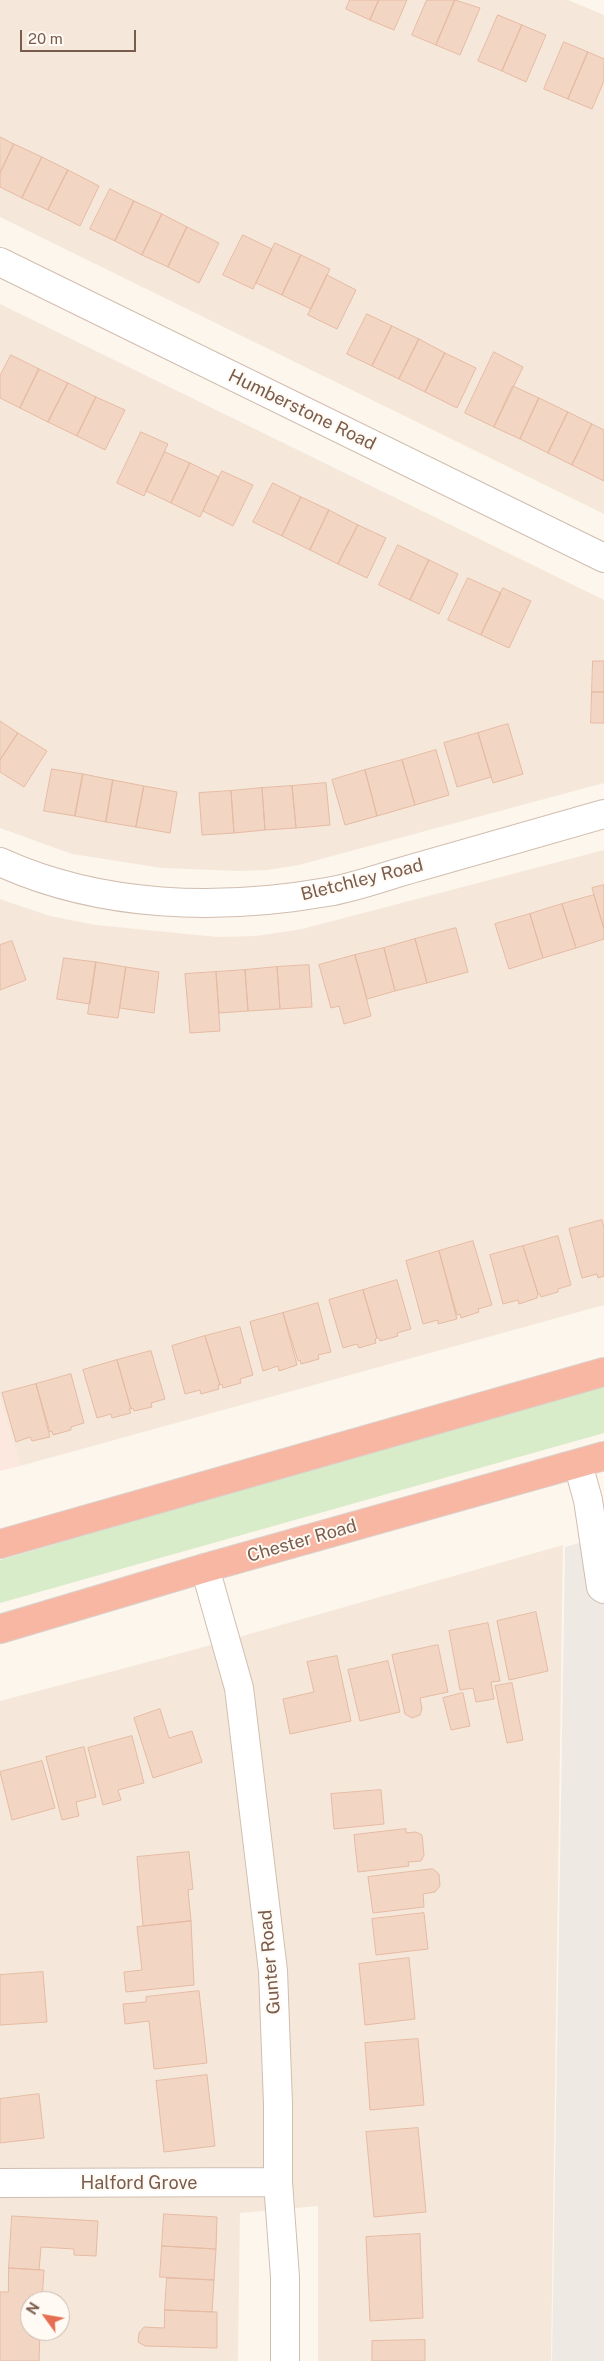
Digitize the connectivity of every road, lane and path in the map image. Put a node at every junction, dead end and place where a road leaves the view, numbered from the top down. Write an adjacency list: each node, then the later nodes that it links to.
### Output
1 (0, 262): 2 (street, Humberstone Road)
2 (604, 558)
3 (604, 814): 4 (street, Bletchley Road)
4 (0, 862)
5 (604, 1374): 8 (highway)
6 (604, 1456): 7 (highway, Chester Road)
7 (578, 1464): 9 (highway, Chester Road); 10 (street)
8 (0, 1544)
9 (205, 1568): 11 (highway, Chester Road); 12 (street, Gunter Road)
10 (604, 1589)
11 (0, 1629)
12 (278, 2182): 13 (street, Halford Grove); 14 (street, Gunter Road)
13 (0, 2183)
14 (284, 2361)

